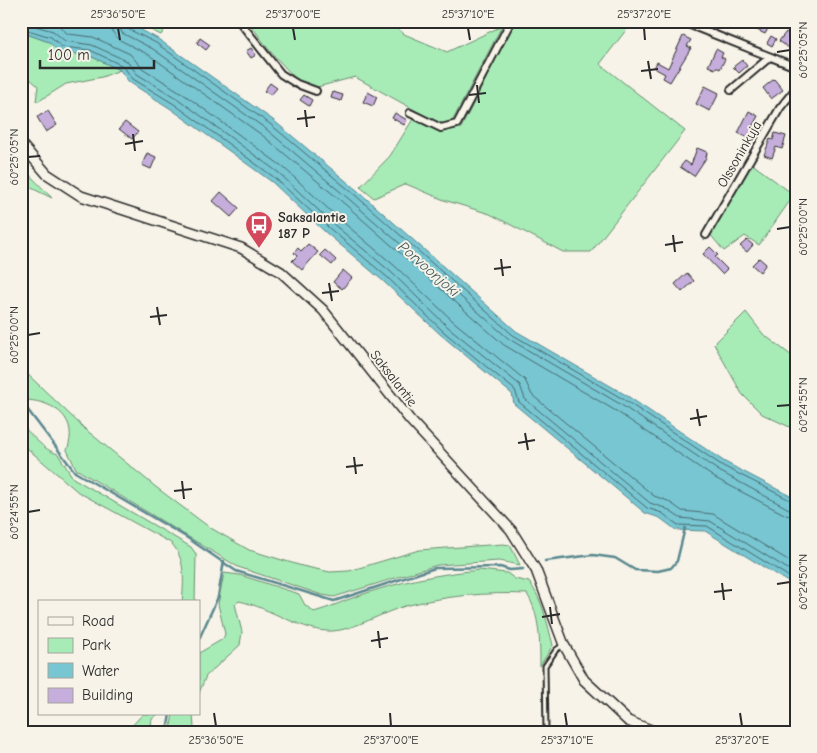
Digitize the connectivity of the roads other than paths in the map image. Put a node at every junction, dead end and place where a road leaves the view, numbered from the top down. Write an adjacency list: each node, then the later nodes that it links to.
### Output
1 (239, 21): 8 (street)
2 (511, 21): 9 (street)
3 (683, 22): 4 (street)
4 (770, 57): 5 (street); 7 (street)
5 (796, 67)
6 (796, 88): 11 (street, Olssoninkuja)
7 (731, 90)
8 (316, 91)
9 (410, 113)
10 (21, 144): 12 (street, Saksalantie)
11 (706, 235)
12 (564, 645): 13 (lane); 14 (street, Saksalantie)
13 (546, 732)
14 (656, 732)

